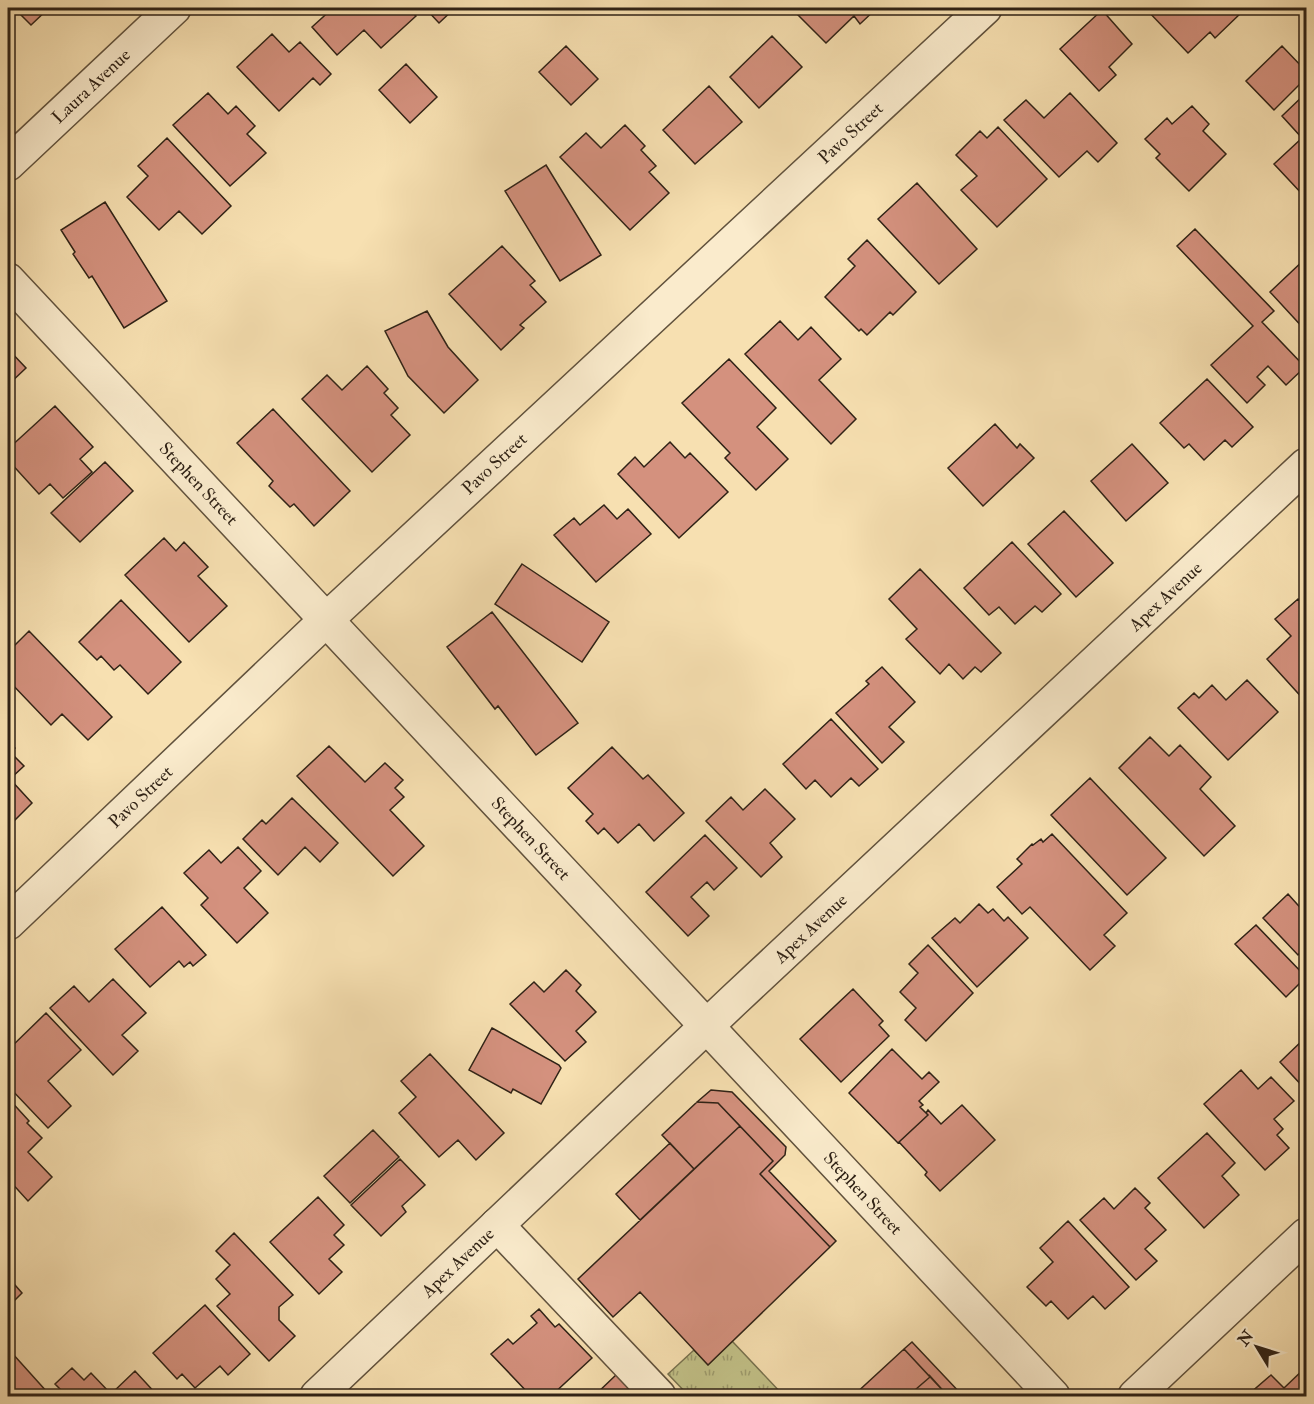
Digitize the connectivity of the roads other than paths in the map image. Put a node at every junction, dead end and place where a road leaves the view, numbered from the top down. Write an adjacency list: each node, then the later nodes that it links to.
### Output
1 (174, 8): 3 (street, Laura Avenue)
2 (985, 8): 6 (street, Pavo Street)
3 (8, 164)
4 (8, 280): 6 (street, Stephen Street)
5 (1306, 465): 8 (street, Apex Avenue)
6 (326, 620): 7 (street, Pavo Street); 8 (street, Stephen Street)
7 (8, 923)
8 (706, 1026): 9 (street, Apex Avenue); 13 (street, Stephen Street)
9 (497, 1225): 11 (street, Apex Avenue); 12 (street)
10 (1306, 1235): 14 (street)
11 (317, 1396)
12 (659, 1396)
13 (1053, 1396)
14 (1135, 1396)

